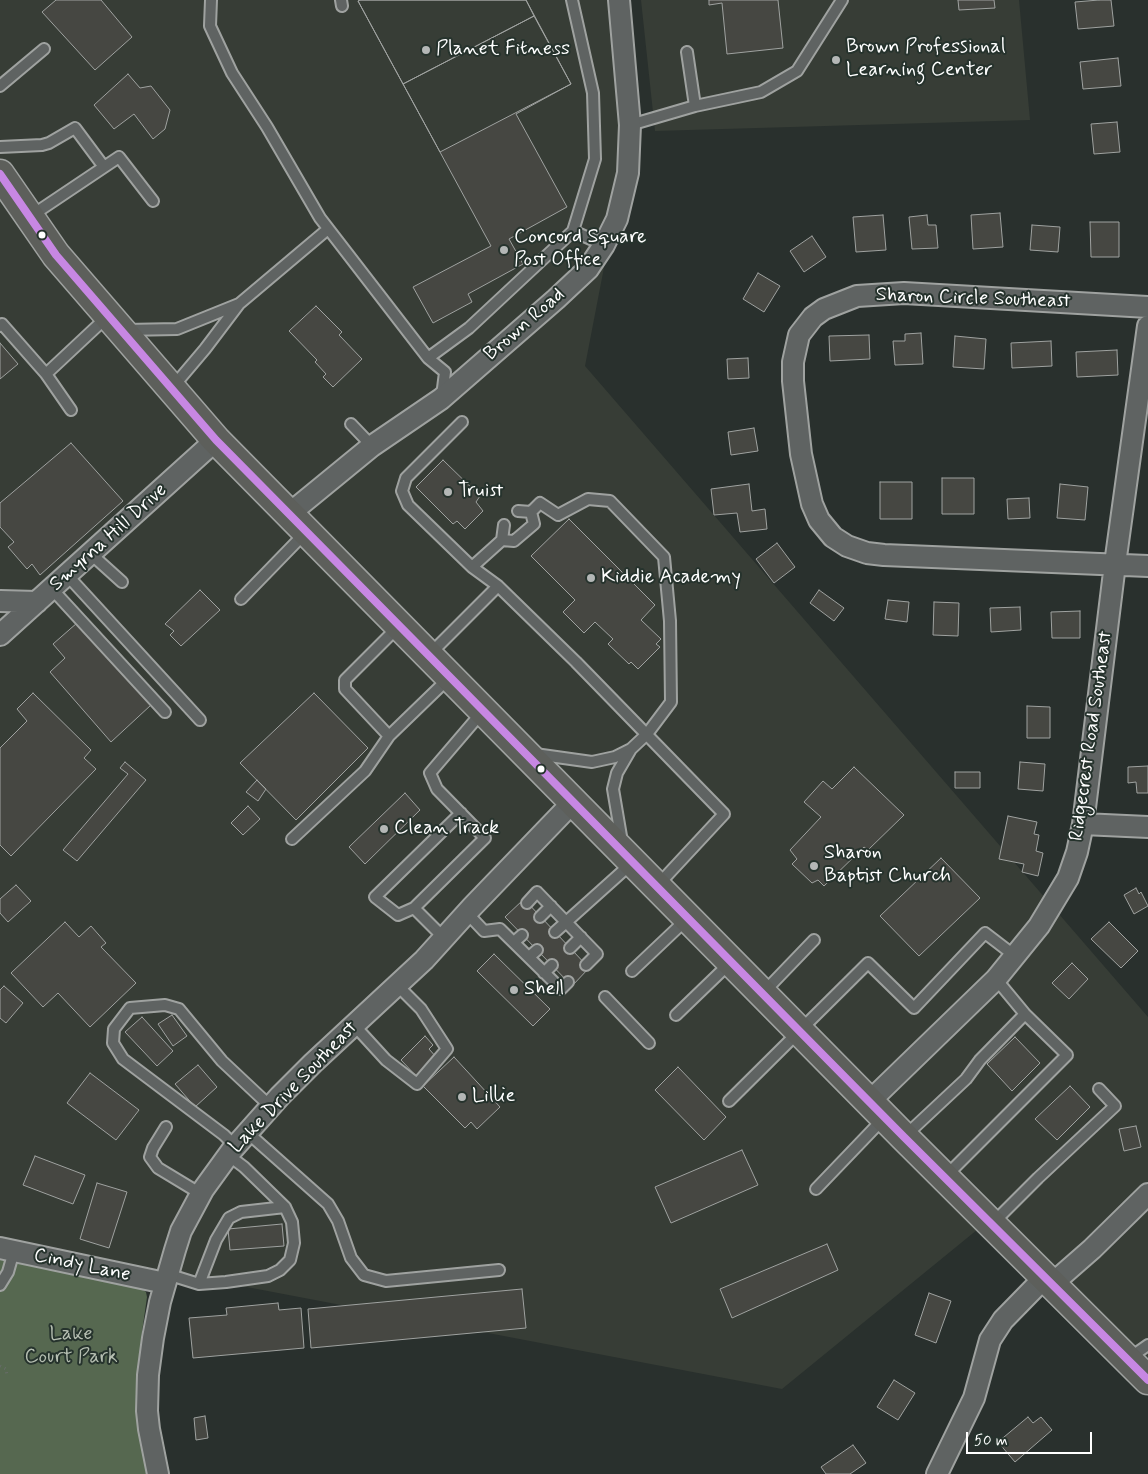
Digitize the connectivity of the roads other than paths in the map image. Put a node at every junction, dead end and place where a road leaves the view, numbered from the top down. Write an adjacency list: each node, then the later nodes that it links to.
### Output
1 (211, 0): 15 (lane)
2 (572, 0): 16 (lane)
3 (619, 0): 9 (street, Brown Road)
4 (842, 0): 8 (lane)
5 (44, 49): 7 (lane)
6 (687, 52): 8 (lane)
7 (0, 86)
8 (695, 106): 9 (lane)
9 (630, 125): 17 (street, Brown Road)
10 (0, 147): 11 (lane)
11 (104, 167): 13 (lane); 14 (lane)
12 (1, 178): 14 (main road)
13 (153, 201)
14 (30, 217): 20 (main road)
15 (328, 229): 18 (lane); 23 (lane)
16 (573, 231): 17 (lane); 23 (lane)
17 (604, 245): 26 (street, Brown Road)
18 (240, 304): 20 (lane); 25 (lane)
19 (1148, 307): 38 (street, Sharon Circle Southeast)
20 (116, 323): 24 (lane); 25 (main road)
21 (1, 324): 24 (lane)
22 (1148, 326): 38 (street, Ridgecrest Road Southeast)
23 (428, 358): 26 (lane)
24 (46, 374): 27 (lane)
25 (172, 388): 30 (main road)
26 (442, 398): 31 (street, Brown Road)
27 (71, 410)
28 (462, 422): 40 (lane)
29 (351, 424): 31 (lane)
30 (216, 440): 34 (main road); 37 (street, Smyrna Hill Drive)
31 (372, 446): 34 (street, Brown Road)
32 (518, 511): 33 (lane)
33 (531, 512): 36 (lane); 54 (lane)
34 (298, 522): 45 (lane); 47 (main road)
35 (504, 525): 36 (lane)
36 (502, 540): 40 (lane)
37 (91, 554): 41 (street, Smyrna Hill Drive); 42 (lane)
38 (1115, 564): 39 (street, Sharon Circle Southeast); 60 (street, Ridgecrest Road Southeast)
39 (1148, 566)
40 (472, 567): 43 (lane)
41 (68, 574): 44 (street, Smyrna Hill Drive); 53 (lane)
42 (122, 582)
43 (498, 586): 49 (lane); 54 (lane)
44 (44, 595): 46 (street); 48 (street, Smyrna Hill Drive); 52 (lane)
45 (241, 599)
46 (0, 601)
47 (399, 625): 49 (main road); 55 (lane)
48 (0, 635)
49 (429, 655): 50 (main road)
50 (451, 677): 51 (main road); 55 (lane)
51 (484, 711): 57 (main road); 59 (lane)
52 (165, 712)
53 (200, 720)
54 (647, 734): 56 (lane); 64 (lane)
55 (389, 736): 62 (lane)
56 (631, 749): 57 (lane); 63 (lane)
57 (526, 752): 58 (main road)
58 (574, 801): 63 (main road); 68 (street, Lake Drive Southeast)
59 (461, 813): 67 (lane); 67 (lane)
60 (1083, 824): 61 (street); 79 (street, Ridgecrest Road Southeast)
61 (1148, 828)
62 (292, 839)
63 (629, 856): 64 (main road); 72 (lane)
64 (658, 886): 70 (main road)
65 (527, 902): 66 (lane)
66 (551, 906): 69 (lane); 72 (lane)
67 (414, 908): 76 (lane)
68 (467, 913): 73 (lane); 76 (street, Lake Drive Southeast)
69 (540, 917)
70 (688, 917): 80 (main road); 82 (lane)
71 (508, 921): 73 (lane)
72 (566, 922): 74 (lane); 75 (lane)
73 (500, 929): 84 (lane)
74 (555, 932)
75 (581, 937): 78 (lane); 81 (lane)
76 (444, 938): 85 (street, Lake Drive Southeast)
77 (814, 940): 86 (lane)
78 (570, 948)
79 (1016, 956): 83 (street, Ridgecrest Road Southeast); 91 (lane)
80 (732, 961): 86 (main road); 89 (lane)
81 (586, 965)
82 (632, 971)
83 (996, 980): 88 (lane); 96 (street, Ridgecrest Road Southeast)
84 (568, 982)
85 (397, 985): 90 (street, Lake Drive Southeast); 90 (lane)
86 (763, 993): 91 (main road)
87 (605, 997): 92 (lane)
88 (1025, 1014): 98 (lane); 100 (lane)
89 (676, 1015)
90 (354, 1025): 95 (street, Lake Drive Southeast)
91 (801, 1031): 94 (lane); 96 (main road)
92 (649, 1043)
93 (1099, 1089): 105 (lane)
94 (729, 1101)
95 (271, 1107): 99 (street, Lake Drive Southeast); 99 (lane)
96 (877, 1109): 98 (main road); 101 (lane)
97 (166, 1127): 102 (lane)
98 (904, 1137): 100 (main road)
99 (237, 1145): 102 (street, Lake Drive Southeast); 104 (lane); 107 (lane)
100 (944, 1178): 105 (main road)
101 (816, 1189)
102 (201, 1194): 108 (street, Lake Drive Southeast)
103 (1148, 1194): 109 (street)
104 (285, 1207): 110 (lane); 110 (lane)
105 (992, 1224): 109 (main road)
106 (7, 1250): 108 (street, Cindy Lane); 111 (lane)
107 (499, 1270)
108 (166, 1279): 110 (lane); 114 (street, Lake Drive Southeast)
109 (1048, 1281): 112 (main road); 115 (street)
110 (199, 1284)
111 (0, 1285)
112 (1138, 1352): 113 (main road)
113 (1148, 1380)
114 (158, 1474)
115 (937, 1474)

